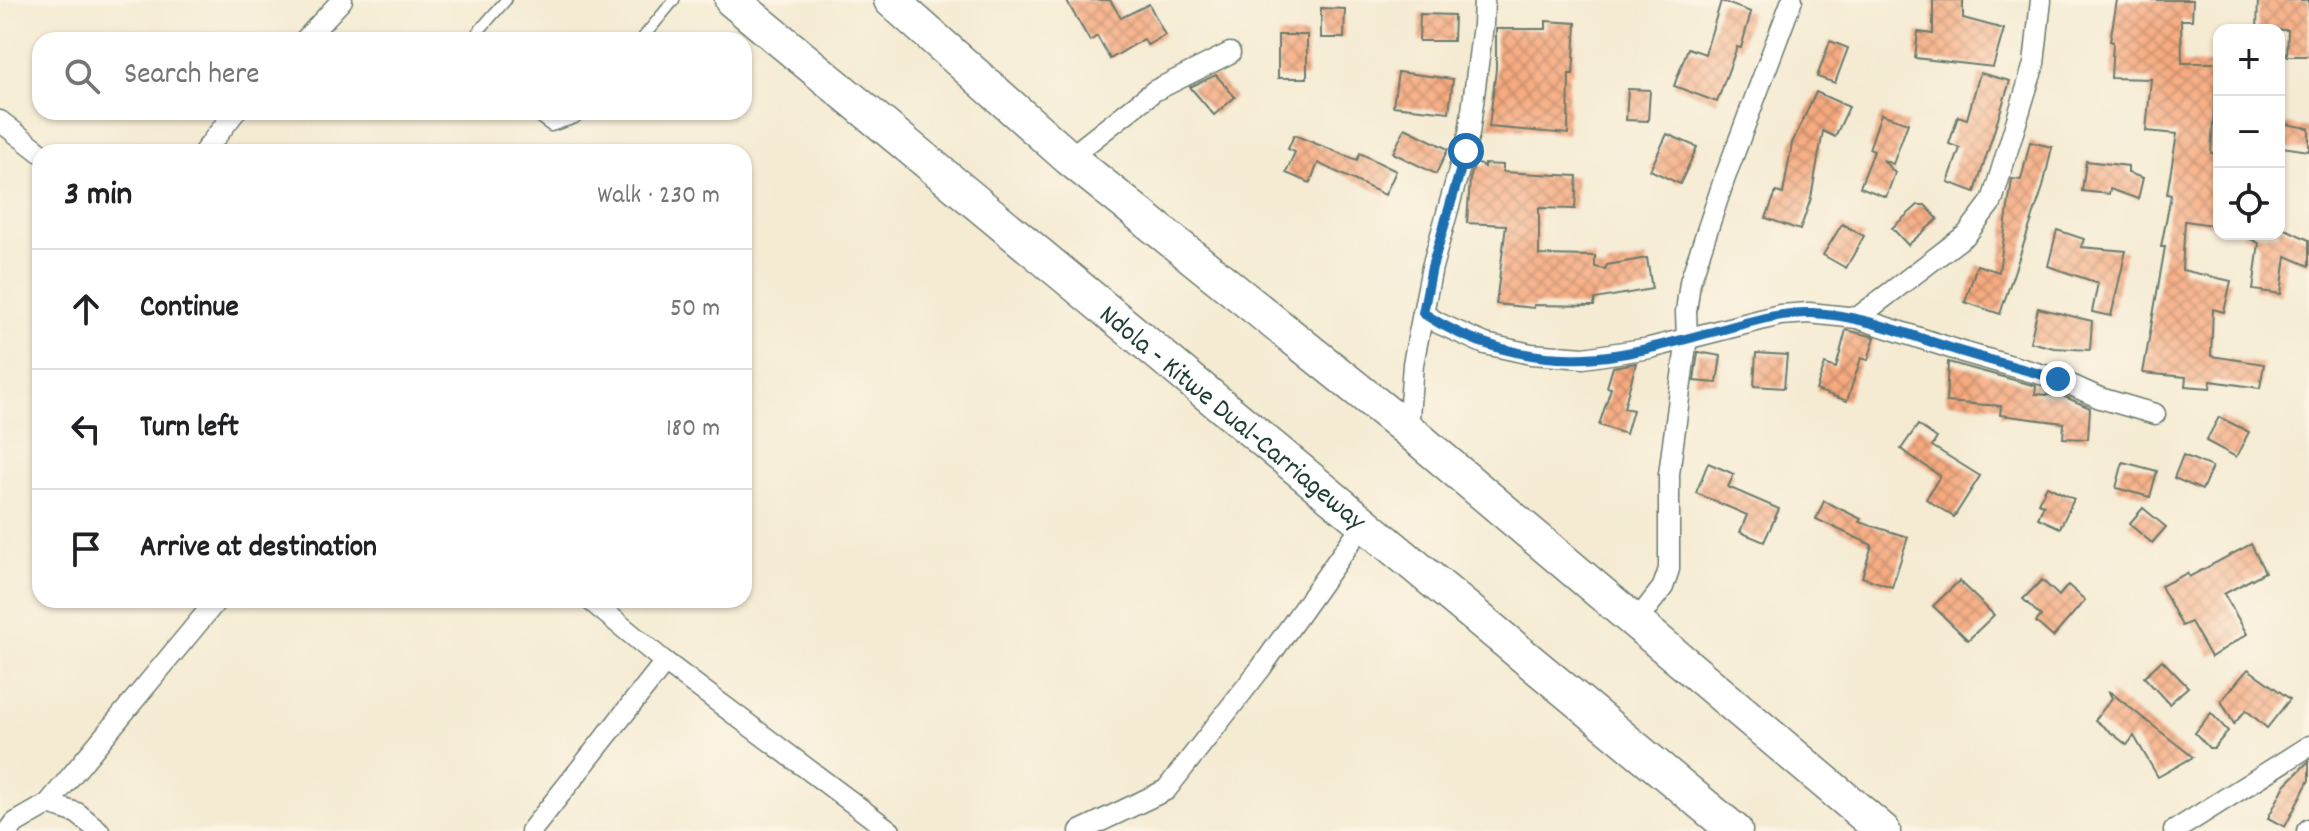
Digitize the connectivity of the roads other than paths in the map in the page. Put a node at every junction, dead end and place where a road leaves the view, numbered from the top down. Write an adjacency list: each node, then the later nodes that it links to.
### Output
1 (342, 0): 9 (street)
2 (506, 0): 10 (lane)
3 (674, 0): 11 (lane)
4 (732, 0): 25 (highway, Ndola - Kitwe Dual-Carriageway)
5 (1484, 0): 20 (street)
6 (1792, 0): 22 (street)
7 (2039, 1): 21 (street)
8 (901, 2): 19 (highway)
9 (312, 32)
10 (478, 32)
11 (648, 32)
12 (1230, 53): 19 (street)
13 (229, 120): 17 (street)
14 (543, 120): 15 (lane)
15 (569, 120)
16 (0, 121): 18 (street)
17 (210, 144)
18 (32, 146)
19 (1069, 158): 24 (highway)
20 (1423, 313): 22 (street); 24 (street)
21 (1857, 318): 22 (street); 23 (street)
22 (1687, 338): 28 (street)
23 (2155, 414)
24 (1408, 430): 28 (highway)
25 (1364, 523): 36 (street); 37 (highway, Ndola - Kitwe Dual-Carriageway)
26 (210, 608): 31 (street)
27 (600, 608): 29 (street)
28 (1636, 622): 38 (highway)
29 (665, 662): 34 (street); 35 (street)
30 (2309, 746): 39 (street)
31 (48, 804): 32 (street); 33 (street)
32 (9, 831)
33 (99, 831)
34 (531, 831)
35 (890, 831)
36 (1080, 831)
37 (1735, 831)
38 (1883, 831)
39 (2174, 831)

